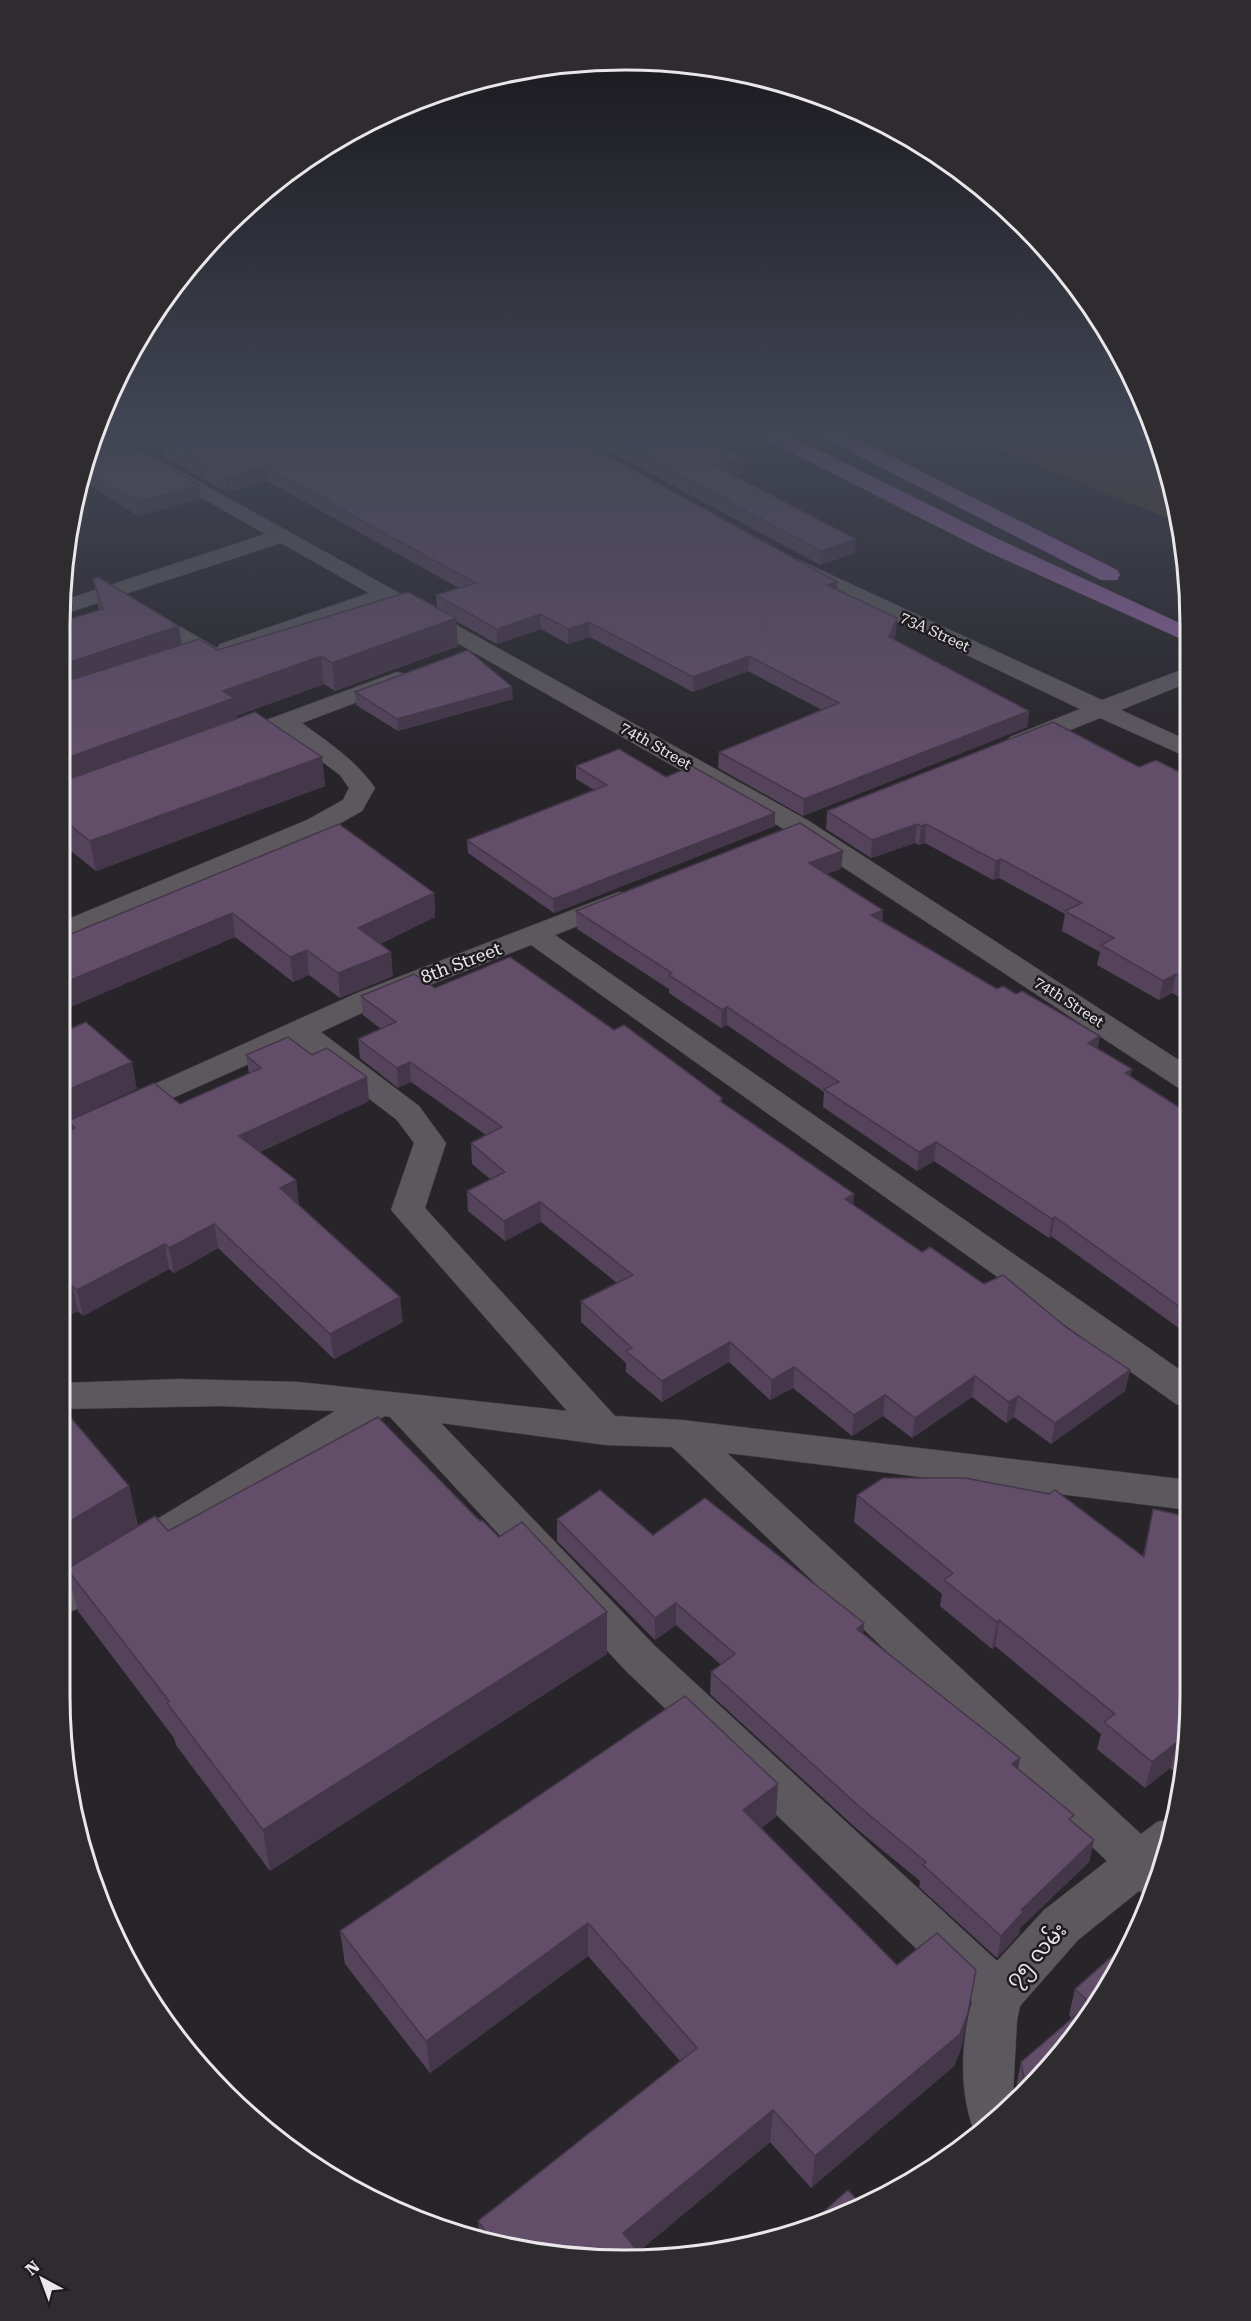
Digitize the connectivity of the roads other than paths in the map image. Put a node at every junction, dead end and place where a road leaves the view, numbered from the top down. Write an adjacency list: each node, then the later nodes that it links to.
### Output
1 (255, 544): 7 (street)
2 (300, 544): 8 (street, 74th Street)
3 (991, 544): 12 (main road)
4 (1050, 544): 6 (main road)
5 (779, 555): 19 (street, 73A Street)
6 (1133, 586)
7 (106, 593): 10 (street); 14 (street)
8 (388, 594): 13 (street, 74th Street); 14 (street)
9 (1165, 602): 11 (main road)
10 (71, 605)
11 (1180, 610)
12 (1180, 631)
13 (482, 647): 15 (street); 25 (street, 74th Street)
14 (211, 654): 16 (street)
15 (449, 660)
16 (179, 665)
17 (416, 672): 20 (street)
18 (1180, 678): 19 (street)
19 (1102, 710): 22 (street, 73A Street); 23 (street)
20 (284, 722): 21 (street); 28 (street)
21 (215, 747)
22 (1180, 747)
23 (994, 752)
24 (832, 815): 25 (street)
25 (800, 827): 26 (street); 31 (street, 74th Street)
26 (766, 841)
27 (645, 890): 29 (street, 8th Street)
28 (70, 928)
29 (535, 934): 30 (street, 8th Street); 33 (street)
30 (299, 1030): 32 (street, 8th Street); 36 (street)
31 (1180, 1075)
32 (70, 1134)
33 (1180, 1389)
34 (70, 1396): 35 (street)
35 (390, 1404): 36 (street); 39 (street); 42 (street)
36 (606, 1431): 37 (street)
37 (682, 1434): 38 (street); 40 (street)
38 (1180, 1494)
39 (70, 1592)
40 (1156, 1859)
41 (1155, 1861): 42 (street, ၇၅ လမ်း)
42 (999, 1995): 43 (street, ၇၅ လမ်း)
43 (993, 2111)

